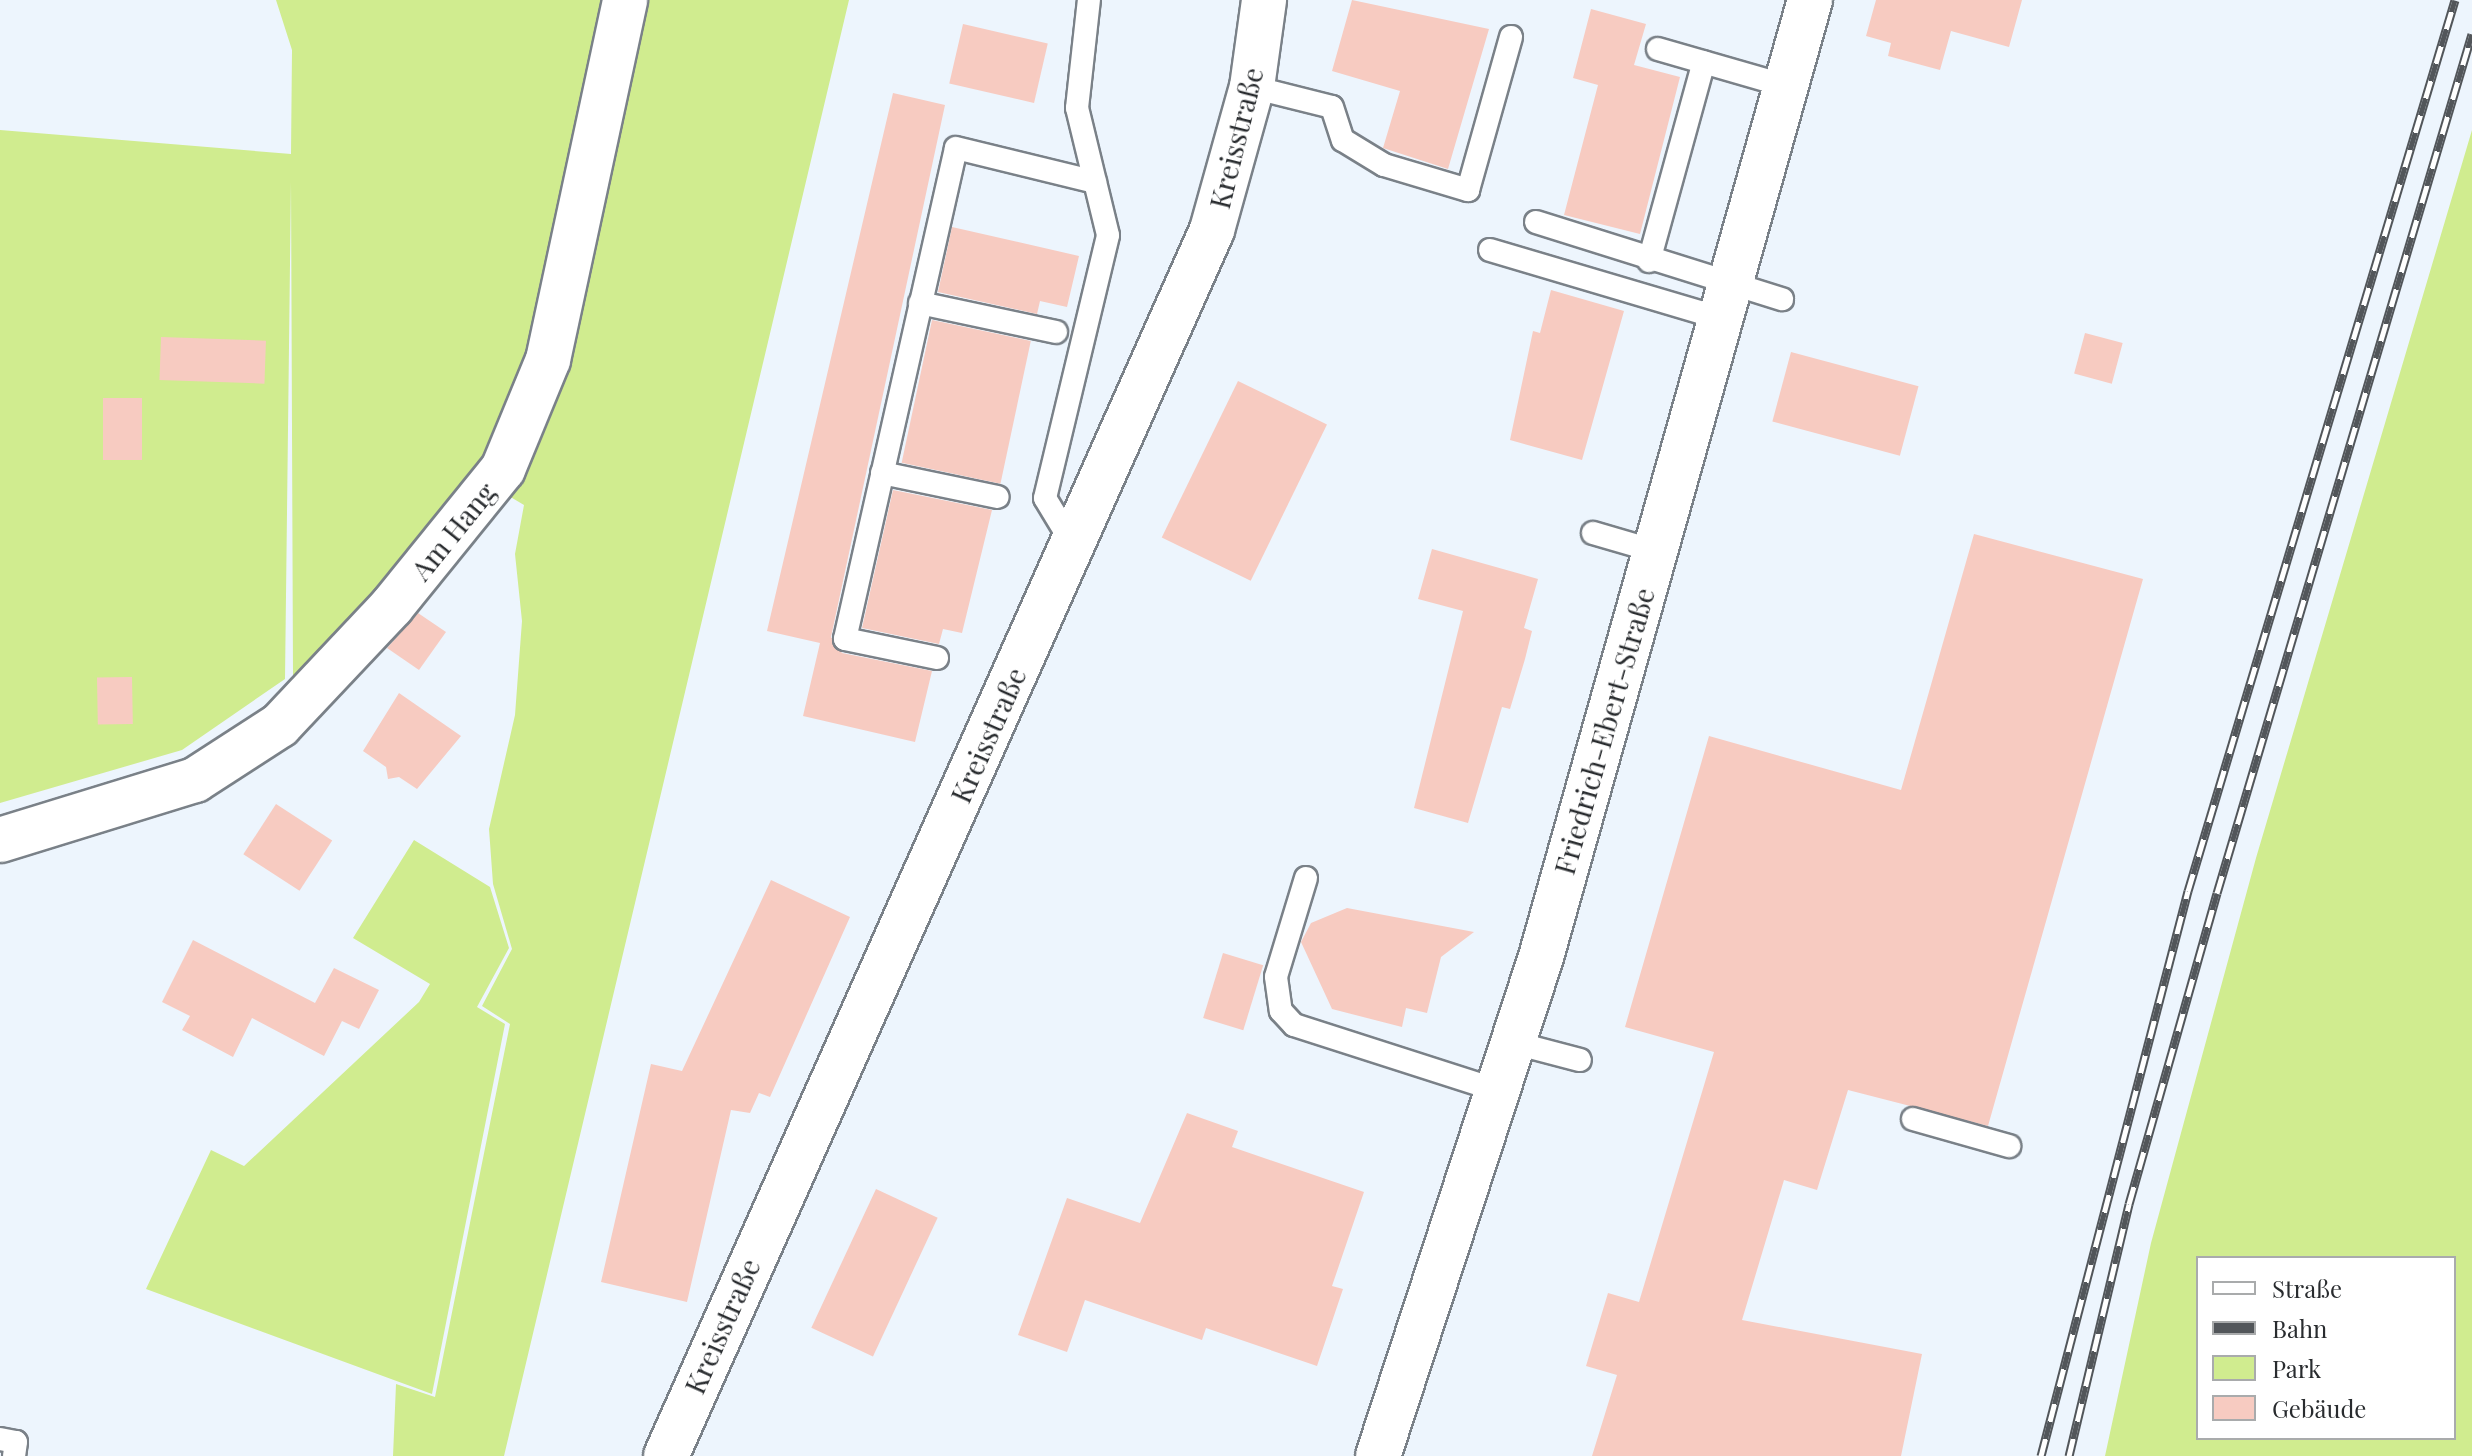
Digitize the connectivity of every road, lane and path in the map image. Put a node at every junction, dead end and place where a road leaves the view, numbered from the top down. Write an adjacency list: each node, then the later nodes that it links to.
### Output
1 (625, 0): 24 (street, Am Hang)
2 (1089, 0): 10 (lane)
3 (1264, 0): 9 (street, Kreisstraße)
4 (1810, 0): 8 (street, Friedrich-Ebert-Straße)
5 (1511, 37): 9 (lane)
6 (1658, 49): 7 (lane)
7 (1704, 62): 8 (lane); 13 (lane)
8 (1786, 86): 15 (street, Friedrich-Ebert-Straße)
9 (1252, 87): 21 (street, Kreisstraße)
10 (1095, 182): 16 (lane); 21 (lane)
11 (1536, 222): 13 (lane)
12 (1490, 250): 15 (lane)
13 (1649, 261): 15 (lane)
14 (1782, 299): 15 (lane)
15 (1724, 301): 22 (street, Friedrich-Ebert-Straße)
16 (920, 303): 17 (lane); 18 (lane)
17 (1056, 332)
18 (882, 473): 19 (lane); 23 (lane)
19 (998, 497)
20 (1593, 533): 22 (lane)
21 (1071, 541): 33 (street, Kreisstraße)
22 (1655, 551): 26 (street, Friedrich-Ebert-Straße)
23 (937, 658)
24 (0, 840)
25 (1306, 878): 28 (lane)
26 (1515, 1043): 27 (lane); 28 (street, Friedrich-Ebert-Straße)
27 (1580, 1060)
28 (1500, 1091): 34 (street, Friedrich-Ebert-Straße)
29 (1913, 1119): 30 (lane)
30 (2009, 1146)
31 (0, 1439): 32 (lane)
32 (14, 1456)
33 (666, 1456)
34 (1378, 1456)

